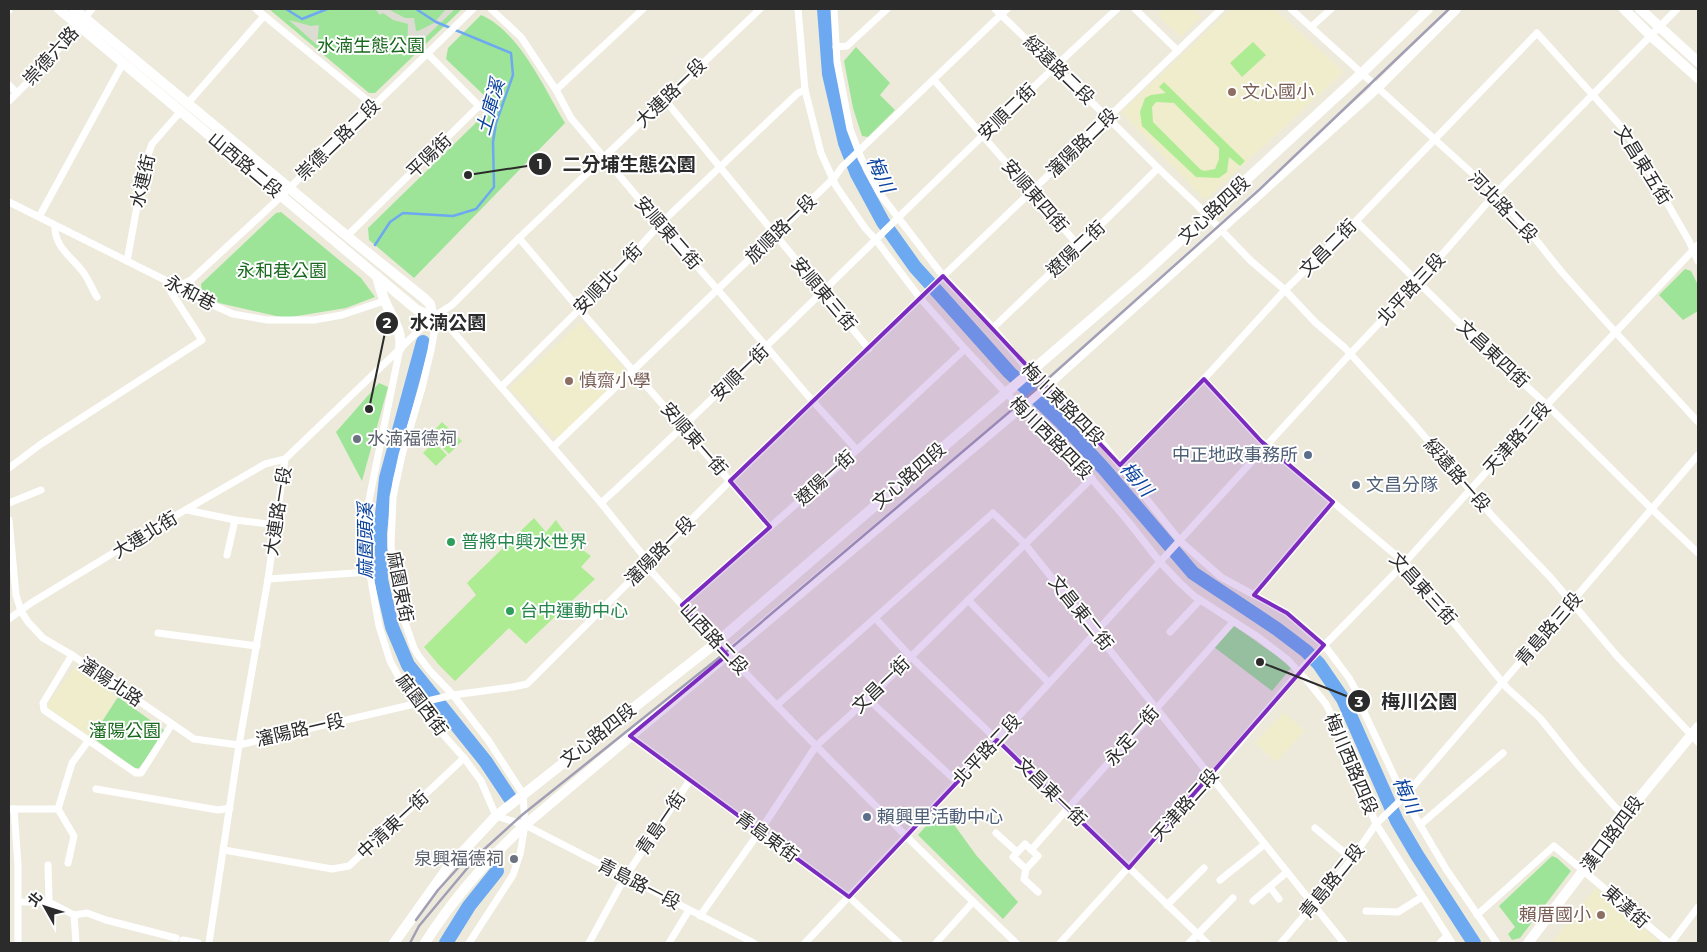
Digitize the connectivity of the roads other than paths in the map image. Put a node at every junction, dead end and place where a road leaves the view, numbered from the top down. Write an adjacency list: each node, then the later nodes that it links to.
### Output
1 (59, 9): 26 (main road, 山西路二段)
2 (74, 9): 26 (main road, 山西路二段)
3 (92, 9): 26 (street, 崇德六路)
4 (256, 9): 25 (street)
5 (491, 9): 42 (street, 安順東二街)
6 (643, 9): 42 (street)
7 (760, 9): 46 (street, 大連路一段)
8 (798, 9): 43 (street, 梅川西路四段)
9 (834, 9): 31 (street, 梅川東路四段)
10 (887, 9): 31 (street)
11 (995, 9): 24 (street, 綏遠路二段)
12 (1007, 9): 24 (street, 旅順路一段)
13 (1117, 9): 36 (street, 安順二街)
14 (1135, 9): 32 (street)
15 (1221, 9): 32 (street, 瀋陽路二段)
16 (1291, 9): 27 (street, 河北路二段)
17 (1331, 9): 27 (street)
18 (1428, 9): 37 (main road, 文心路四段)
19 (1456, 9): 41 (main road, 文心路四段)
20 (1624, 9): 30 (main road)
21 (1640, 9): 28 (main road)
22 (1677, 9): 28 (street, 北平路三段)
23 (472, 10): 33 (street, 崇德二路二段)
24 (1001, 14): 36 (street, 綏遠路二段); 39 (street, 旅順路一段)
25 (264, 16): 48 (street); 49 (street, 水連街)
26 (82, 22): 35 (main road, 山西路二段); 44 (street, 崇德六路); 49 (main road, 山西路二段)
27 (1311, 27): 37 (street, 河北路二段)
28 (1659, 27): 30 (street, 北平路三段); 34 (main road)
29 (1537, 32): 45 (street, 文昌東五街); 52 (street, 文昌二街)
30 (1651, 36): 38 (main road); 45 (street, 北平路三段)
31 (836, 47): 53 (street, 梅川東路四段)
32 (1178, 51): 50 (street, 瀋陽路二段)
33 (427, 53): 48 (street, 崇德二路二段); 71 (street, 平陽街)
34 (1698, 62)
35 (123, 63): 49 (main road, 山西路二段); 64 (street)
36 (1055, 66): 50 (street, 綏遠路二段); 51 (street, 安順二街)
37 (1362, 73): 41 (street, 河北路二段); 63 (main road, 文心路四段)
38 (1698, 78)
39 (934, 80): 51 (street, 安順東四街); 53 (street, 旅順路一段)
40 (9, 85): 44 (street)
41 (1378, 87): 52 (street, 河北路二段); 69 (main road, 文心路四段)
42 (556, 90): 54 (street, 安順東二街)
43 (805, 90): 55 (street, 安順北一街); 57 (street, 梅川西路四段)
44 (17, 93): 47 (street, 崇德六路)
45 (1592, 95): 60 (street, 北平路三段); 75 (street, 文昌東五街)
46 (665, 100): 54 (street, 大連路一段); 55 (street, 安順東三街)
47 (9, 101)
48 (373, 105): 58 (street, 崇德二路二段)
49 (184, 107): 58 (main road, 山西路二段); 61 (main road, 山西路二段); 76 (street, 水連街)
50 (1108, 118): 56 (street, 綏遠路二段); 59 (street, 瀋陽路二段)
51 (982, 136): 59 (street, 安順東四街); 65 (street, 安順二街)
52 (1434, 139): 60 (street, 河北路二段); 66 (street, 文昌二街)
53 (856, 154): 57 (street, 旅順路一段); 65 (street, 梅川東路四段)
54 (605, 156): 67 (street, 安順東二街); 72 (street, 大連路一段)
55 (721, 167): 67 (street, 安順北一街); 70 (street, 安順東三街)
56 (1158, 168): 63 (street, 綏遠路二段); 74 (street, 遼陽二街)
57 (834, 178): 70 (street, 旅順路一段); 73 (street, 梅川西路四段)
58 (289, 187): 61 (street, 崇德二路二段); 71 (main road, 山西路二段)
59 (1031, 192): 74 (street, 安順東四街); 79 (street, 瀋陽路二段)
60 (1495, 194): 80 (street, 北平路三段); 91 (street, 河北路二段)
61 (281, 196): 78 (main road, 山西路二段); 81 (street, 崇德二路二段)
62 (9, 202): 64 (street, 永和巷)
63 (1208, 216): 69 (street, 綏遠路一段); 98 (main road, 文心路四段)
64 (39, 217): 68 (street, 永和巷)
65 (898, 217): 73 (street, 安順二街); 79 (street, 梅川東路四段)
66 (1356, 221): 80 (street, 文昌東四街); 83 (street, 文昌二街)
67 (660, 224): 82 (street, 安順東二街); 88 (street, 安順北一街)
68 (55, 226): 76 (street, 永和巷); 85 (street)
69 (1221, 229): 83 (street, 綏遠路一段); 101 (main road, 文心路四段)
70 (774, 234): 82 (street, 旅順路一段); 84 (street, 安順東三街)
71 (346, 236): 89 (main road, 山西路二段)
72 (519, 238): 88 (street, 安順東一街); 89 (street, 大連路一段)
73 (876, 240): 84 (street, 安順一街); 86 (street, 梅川西路四段)
74 (1078, 245): 90 (street, 遼陽二街)
75 (1696, 248): 77 (street, 文昌東五街); 91 (street, 天津路三段)
76 (127, 261): 81 (street, 永和巷)
77 (1698, 261)
78 (376, 275): 87 (main road); 89 (main road, 山西路二段)
79 (943, 276): 86 (street, 瀋陽路二段); 90 (street, 梅川東路四段)
80 (1418, 282): 96 (street, 北平路三段); 104 (street, 文昌東四街)
81 (176, 287): 87 (street, 永和巷); 114 (street)
82 (718, 290): 92 (street, 安順東二街); 97 (street, 旅順路一段)
83 (1285, 290): 96 (street, 綏遠路一段); 99 (street, 文昌二街)
84 (823, 292): 92 (street, 安順一街); 94 (street, 安順東三街)
85 (97, 297)
86 (920, 298): 94 (street, 瀋陽路一段); 95 (street, 梅川西路四段)
87 (384, 301): 93 (main road)
88 (579, 309): 97 (street, 安順東一街); 100 (street, 安順北一街)
89 (433, 317): 93 (street, 大連路一段); 100 (street, 山西路二段); 160 (street, 麻園東街)
90 (993, 328): 98 (street, 梅川東路四段)
91 (1615, 332): 104 (street, 天津路三段); 106 (street, 河北路二段)
92 (766, 347): 103 (street, 安順東二街); 107 (street, 安順一街)
93 (400, 348): 112 (street, 大連路一段); 136 (street, 麻園西街)
94 (869, 349): 103 (street, 瀋陽路一段)
95 (965, 349): 102 (street, 梅川西路四段); 110 (street, 遼陽一街)
96 (1350, 354): 108 (street, 北平路三段); 118 (street, 綏遠路一段)
97 (634, 371): 107 (street, 安順東一街); 109 (street, 旅順路一段)
98 (1030, 372): 101 (street, 梅川東路四段); 102 (main road, 文心路四段)
99 (1204, 379): 108 (street, 文昌東三街); 113 (street, 文昌二街)
100 (501, 387): 109 (street, 山西路二段)
101 (1045, 388): 105 (main road, 文心路四段); 113 (street, 梅川東路四段)
102 (1005, 392): 105 (street, 梅川西路四段); 150 (main road, 文心路四段)
103 (813, 402): 110 (street, 安順東二街); 116 (street, 瀋陽路一段)
104 (1547, 405): 118 (street, 天津路三段); 122 (street, 文昌東四街)
105 (1021, 408): 115 (street, 梅川西路四段); 154 (main road, 文心路四段)
106 (1698, 422)
107 (684, 428): 116 (street, 安順東一街); 121 (street, 安順一街)
108 (1267, 446): 119 (street, 文昌東三街); 129 (street, 北平路三段)
109 (553, 447): 121 (street, 山西路二段)
110 (856, 450): 127 (street, 遼陽一街)
111 (1698, 455): 122 (street, 青島路三段)
112 (285, 459): 123 (street, 大連北街); 126 (street, 大連路一段)
113 (1120, 465): 129 (street, 梅川東路四段)
114 (9, 468)
115 (1092, 478): 128 (street, 文昌一街); 133 (street, 梅川西路四段)
116 (730, 481): 127 (street, 安順東一街); 135 (street, 瀋陽路一段)
117 (41, 490): 120 (street)
118 (1470, 490): 134 (street, 天津路三段); 141 (street, 綏遠路一段)
119 (1334, 502): 134 (street, 文昌東三街); 138 (street)
120 (9, 503)
121 (601, 503): 135 (street, 山西路二段)
122 (1652, 508): 130 (street, 文昌東四街); 141 (street, 青島路三段)
123 (187, 510): 125 (street); 143 (street, 大連北街)
124 (9, 520): 143 (street)
125 (235, 520): 126 (street); 131 (street)
126 (276, 525): 137 (street, 大連路一段)
127 (770, 527): 142 (street, 遼陽一街)
128 (1024, 543): 139 (street, 文昌一街); 144 (street, 文昌東二街); 147 (street, 文昌東二街)
129 (1178, 544): 132 (street, 北平路三段); 138 (street, 梅川東路四段)
130 (1698, 552)
131 (227, 555)
132 (1168, 555): 133 (street, 北平路二段)
133 (1160, 562): 140 (street, 梅川西路四段); 147 (street, 北平路二段)
134 (1405, 563): 151 (street, 天津路三段); 158 (street, 文昌東三街)
135 (646, 565): 142 (street, 山西路二段); 160 (street, 瀋陽路一段)
136 (368, 572): 137 (street); 162 (street, 麻園西街)
137 (268, 579): 152 (street, 大連路一段)
138 (1254, 595): 151 (street, 梅川東路四段)
139 (968, 600): 155 (street, 文昌一街); 159 (street)
140 (1200, 600): 146 (street, 梅川西路四段); 148 (street)
141 (1572, 602): 158 (street, 青島路三段); 166 (street, 綏遠路一段)
142 (682, 605): 150 (street, 山西路二段)
143 (21, 611): 145 (street, 大連北街); 153 (street, 瀋陽北路)
144 (875, 618): 155 (street, 文昌東一街); 163 (street, 文昌東二街)
145 (9, 620)
146 (1233, 622): 157 (street, 梅川西路四段); 164 (street, 永定一街)
147 (1096, 632): 159 (street, 北平路二段); 164 (street, 文昌東二街)
148 (1170, 632)
149 (158, 633): 152 (street)
150 (716, 643): 154 (street, 山西路二段); 178 (main road, 文心路四段)
151 (1324, 645): 156 (street, 天津路三段); 179 (street, 梅川東路四段)
152 (257, 646): 170 (street, 大連路一段)
153 (72, 655): 165 (street, 瀋陽北路); 168 (street)
154 (727, 655): 163 (street, 山西路二段); 167 (main road, 文心路四段)
155 (910, 656): 161 (street, 文昌一街); 169 (street, 文昌東一街)
156 (1307, 664): 157 (street, 天津路二段)
157 (1300, 672): 174 (street, 天津路二段); 187 (street, 梅川西路四段)
158 (1503, 682): 179 (street, 青島路三段); 184 (street, 文昌東三街)
159 (1049, 683): 169 (street, 北平路二段)
160 (453, 695): 162 (street, 瀋陽路一段); 178 (street, 麻園東街)
161 (868, 699): 171 (street, 文昌一街); 176 (street)
162 (416, 704): 170 (street, 瀋陽路一段); 173 (street, 麻園西街)
163 (777, 705): 171 (street, 山西路二段)
164 (1157, 707): 174 (street, 文昌東二街); 182 (street, 永定一街)
165 (172, 724): 168 (street); 170 (street, 瀋陽北路)
166 (1696, 735): 184 (main road, 漢口路四段)
167 (630, 736): 175 (street, 青島東街); 189 (main road, 文心路四段)
168 (89, 740): 180 (street)
169 (997, 740): 176 (street, 北平路二段); 182 (street, 文昌東一街)
170 (240, 745): 181 (street, 大連路一段)
171 (816, 746): 191 (street, 文昌一街); 193 (street, 山西路二段)
172 (1503, 753): 188 (street)
173 (464, 758): 185 (street, 麻園西街); 195 (street, 中清東一街)
174 (1211, 776): 194 (street, 文昌東二街); 201 (street, 天津路二段)
175 (690, 780): 191 (street, 青島東街); 206 (street, 青島一街)
176 (957, 782): 193 (street, 北平路二段)
177 (96, 789): 181 (street)
178 (523, 794): 185 (main road, 文心路四段); 189 (street, 麻園東街)
179 (1404, 797): 186 (street, 青島路三段); 188 (street, 梅川東路四段)
180 (58, 808): 183 (street); 199 (street)
181 (230, 808): 195 (street, 大連路一段)
182 (1068, 808): 196 (street, 永定一街); 201 (street, 文昌東一街)
183 (11, 809): 209 (street)
184 (1625, 815): 204 (main road, 漢口路四段)
185 (496, 816): 189 (street); 234 (main road, 文心路四段)
186 (1383, 818): 187 (street, 青島路二段)
187 (1376, 824): 198 (street, 青島路二段); 213 (street, 梅川西路四段)
188 (1420, 824): 226 (street, 梅川東路四段)
189 (525, 825): 206 (street, 青島路一段); 235 (main road, 文心路四段); 236 (street, 麻園東街)
190 (1315, 828): 198 (street)
191 (760, 831): 212 (street, 青島東街); 227 (street, 文昌一街)
192 (996, 833): 197 (street)
193 (906, 835): 212 (street, 北平路二段); 218 (street, 山西路二段)
194 (1266, 844): 205 (street, 文昌東二街); 207 (street)
195 (224, 850): 233 (street, 大連路一段)
196 (1031, 850): 197 (street); 203 (street, 永定一街)
197 (1018, 852): 203 (street)
198 (1352, 859): 220 (street, 青島路二段)
199 (68, 862)
200 (48, 865): 217 (street)
201 (1129, 868): 221 (street, 文昌東一街); 244 (street, 天津路二段)
202 (1204, 868): 221 (street)
203 (1026, 869): 211 (street)
204 (1584, 871): 226 (street, 東漢街); 252 (main road, 漢口路四段); 253 (street, 東漢街)
205 (1288, 872): 210 (street); 220 (street, 文昌東二街)
206 (625, 877): 223 (street, 青島路一段); 237 (street, 青島一街)
207 (1220, 880)
208 (9, 884): 209 (street)
209 (18, 885): 216 (street)
210 (1270, 887): 215 (street); 219 (street)
211 (1038, 892)
212 (849, 897): 240 (street, 北平路二段); 241 (street, 青島東街)
213 (1422, 897): 224 (street); 229 (street, 梅川西路四段)
214 (1233, 898): 228 (street)
215 (1279, 900)
216 (19, 902): 217 (street); 230 (street)
217 (50, 902): 225 (street)
218 (973, 902): 242 (street); 243 (street, 山西路二段)
219 (1253, 902)
220 (1314, 904): 247 (street, 青島路二段); 248 (street, 文昌東二街)
221 (1167, 905): 228 (street, 文昌東一街)
222 (1698, 907): 253 (street)
223 (689, 910): 227 (street, 青島路一段); 238 (street)
224 (1366, 911)
225 (74, 915): 231 (street); 232 (street)
226 (1477, 915): 251 (street, 梅川東路四段)
227 (700, 916): 239 (street, 青島路一段)
228 (1198, 934): 245 (street); 246 (street, 文昌東一街)
229 (1447, 936): 249 (street); 250 (street, 梅川西路四段)
230 (18, 943)
231 (76, 943)
232 (198, 943)
233 (209, 943)
234 (394, 943)
235 (425, 943)
236 (469, 943)
237 (589, 943)
238 (669, 943)
239 (754, 943)
240 (805, 943)
241 (899, 943)
242 (936, 943)
243 (1016, 943)
244 (1060, 943)
245 (1189, 943)
246 (1207, 943)
247 (1280, 943)
248 (1344, 943)
249 (1440, 943)
250 (1452, 943)
251 (1497, 943)
252 (1528, 943)
253 (1670, 943)

